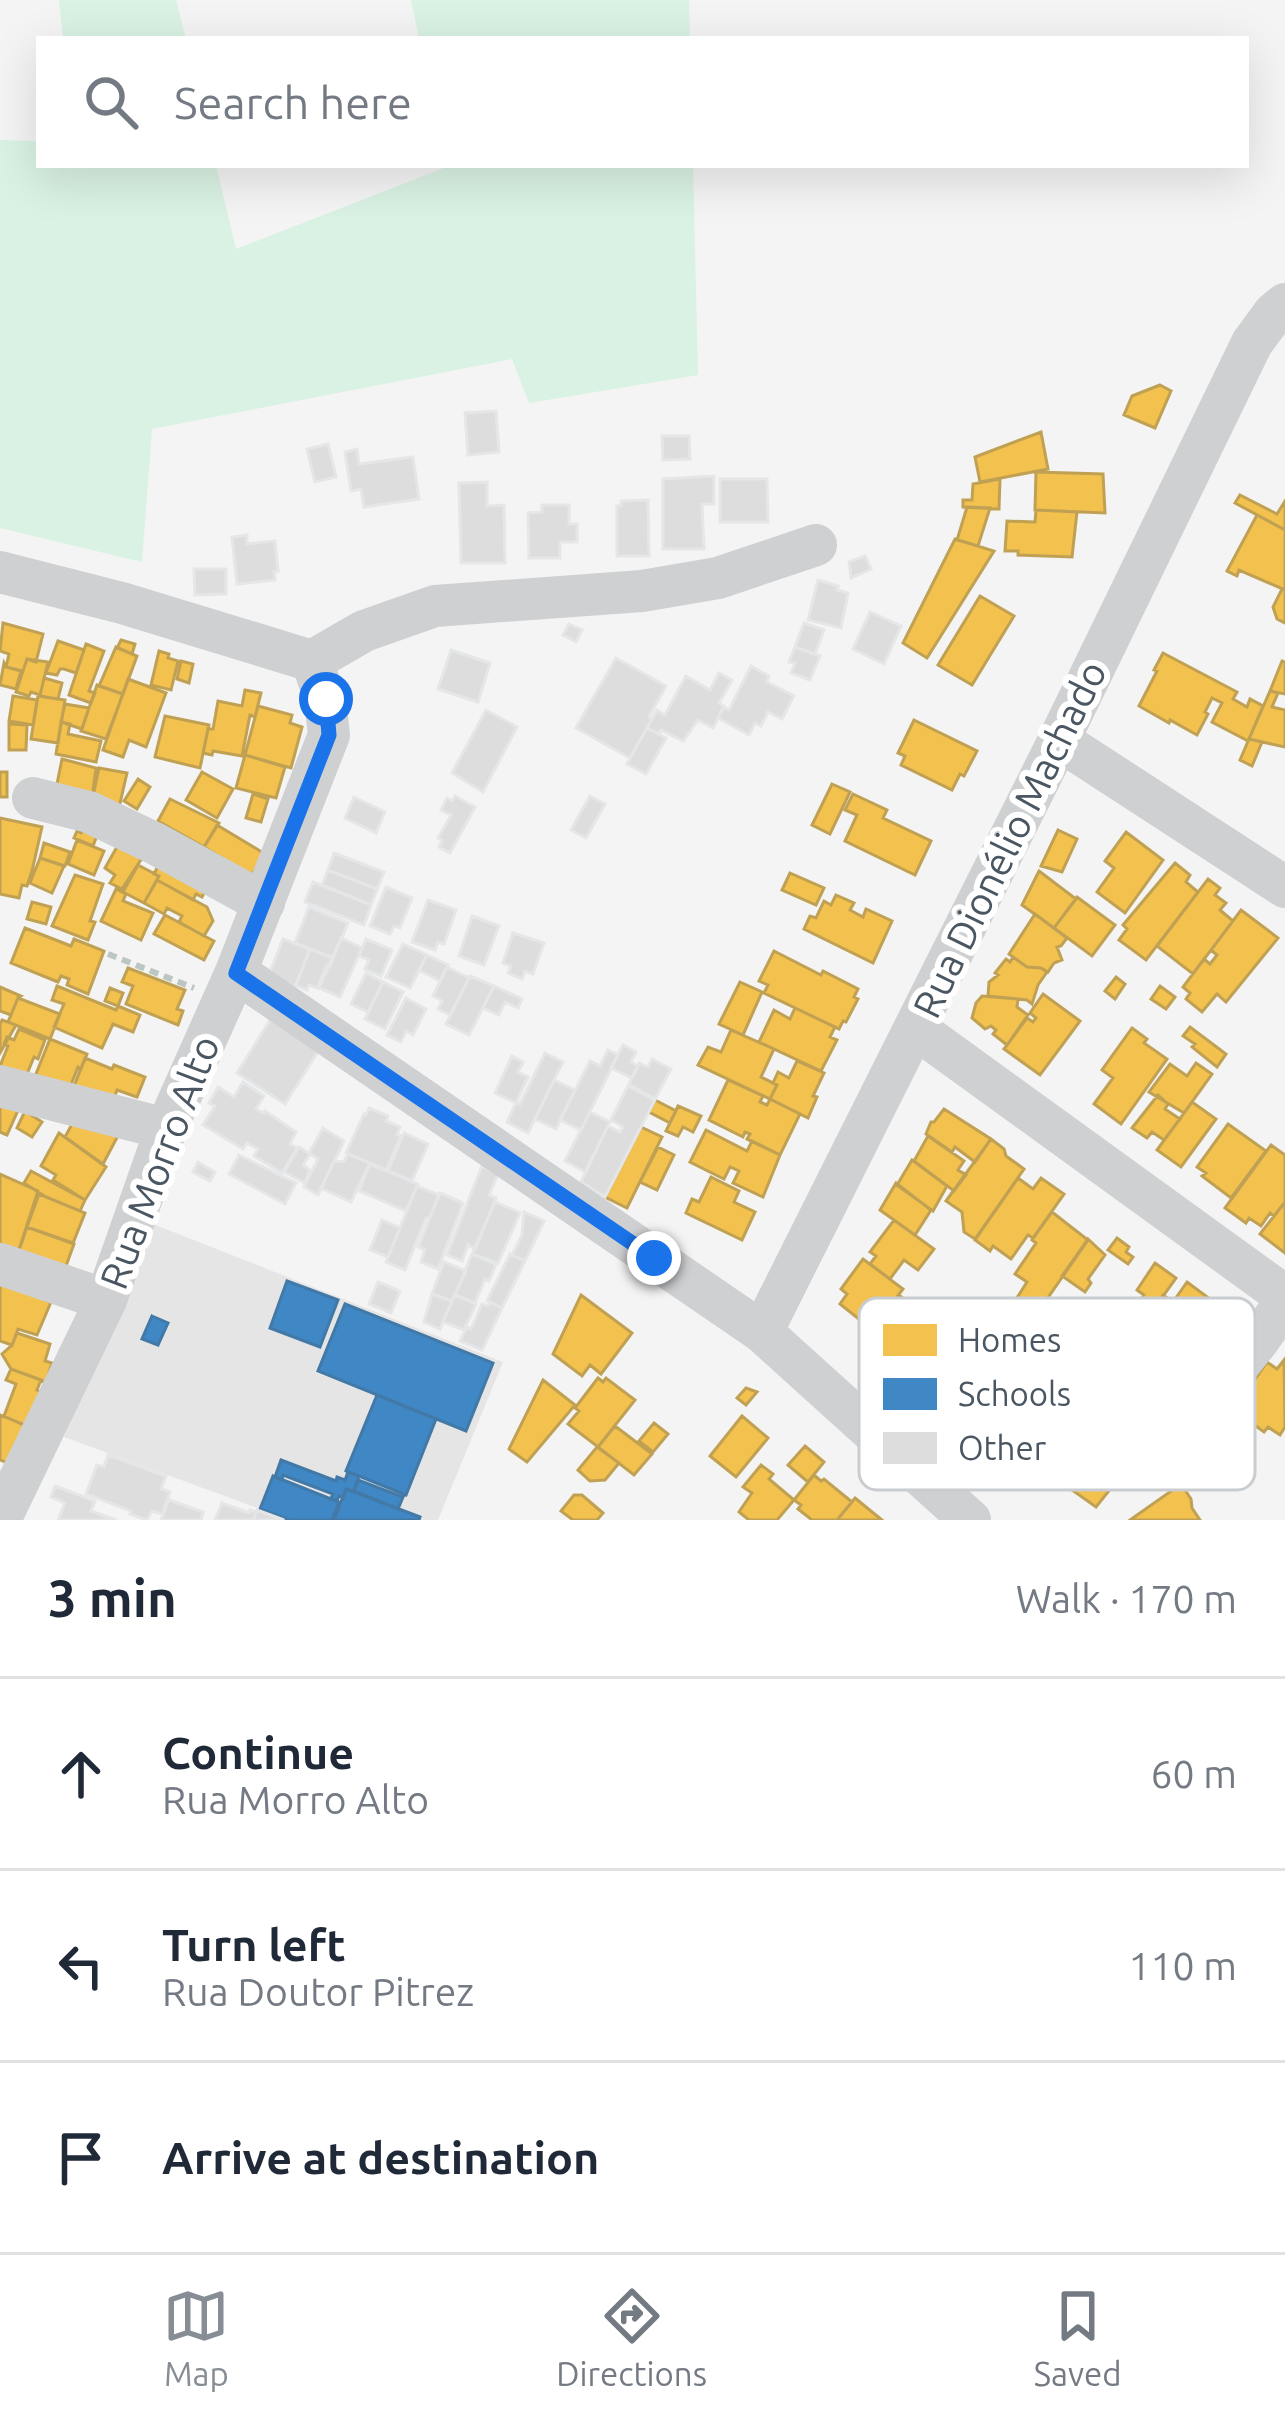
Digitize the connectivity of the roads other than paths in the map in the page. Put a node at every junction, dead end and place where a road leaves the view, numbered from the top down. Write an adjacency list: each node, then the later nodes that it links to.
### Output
1 (1285, 304): 5 (street, Rua Dionélio Machado)
2 (816, 545): 4 (street)
3 (0, 572): 4 (street)
4 (312, 661): 8 (street, Rua Morro Alto)
5 (1059, 740): 7 (street); 10 (street, Rua Dionélio Machado)
6 (33, 798): 8 (street)
7 (1285, 887)
8 (264, 903): 9 (street, Rua Morro Alto)
9 (224, 984): 12 (street, Rua Morro Alto); 16 (street)
10 (915, 1028): 14 (street); 16 (street, Rua Dionélio Machado)
11 (0, 1086): 12 (street)
12 (166, 1129): 15 (street, Rua Morro Alto)
13 (0, 1264): 15 (street)
14 (1285, 1299): 17 (street)
15 (106, 1300): 20 (street, Rua Morro Alto)
16 (762, 1331): 18 (street)
17 (1255, 1345)
18 (859, 1419)
19 (937, 1490): 21 (street)
20 (1, 1520)
21 (970, 1520)

